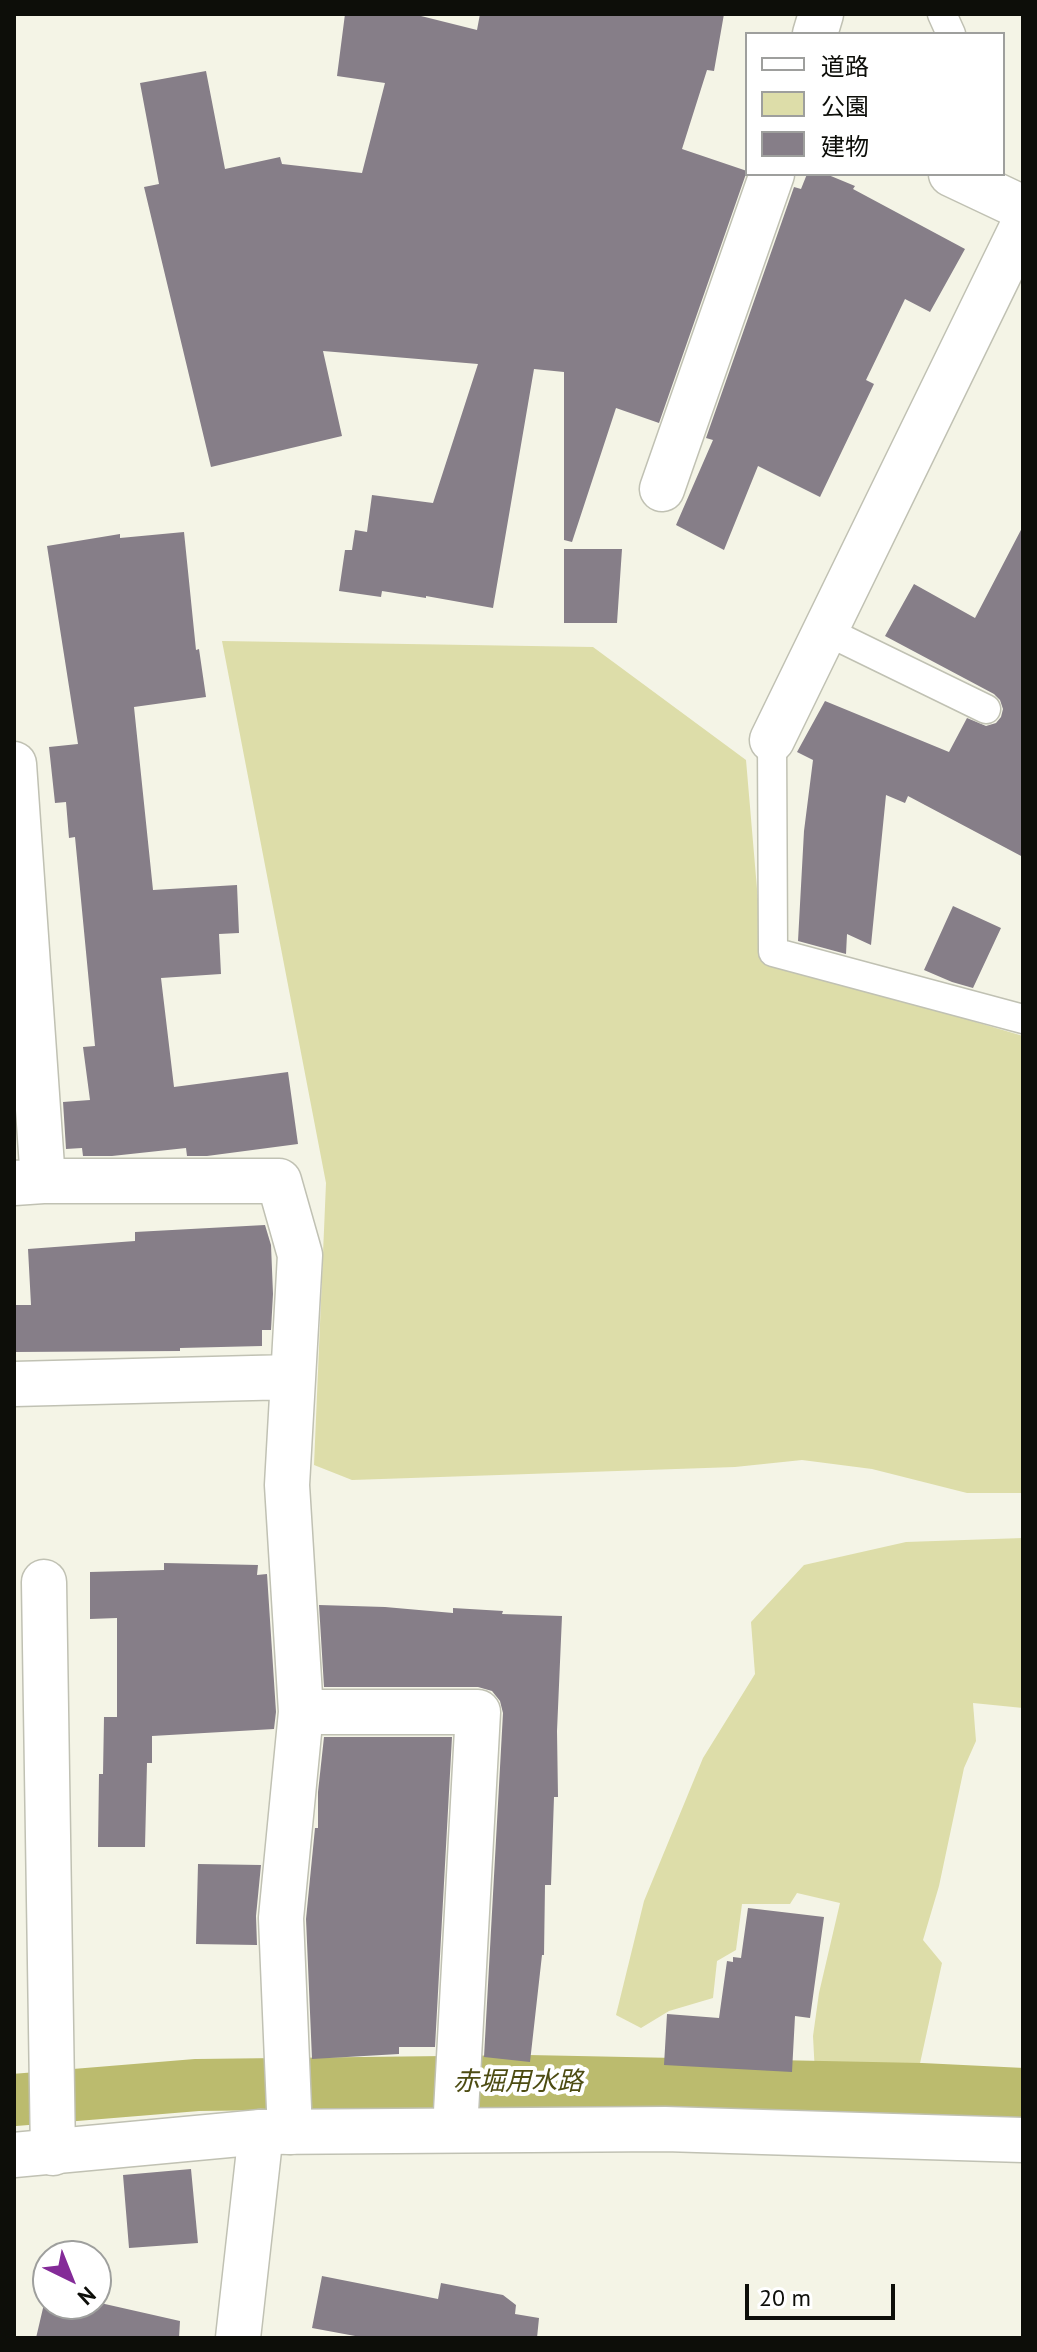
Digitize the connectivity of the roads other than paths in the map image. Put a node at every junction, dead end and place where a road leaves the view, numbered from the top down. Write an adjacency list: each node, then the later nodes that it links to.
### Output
1 (771, 176): 5 (street)
2 (955, 176): 3 (street)
3 (1023, 208)
4 (1023, 225): 6 (street)
5 (662, 489)
6 (826, 631): 7 (lane); 8 (street)
7 (986, 709)
8 (772, 740): 10 (lane)
9 (14, 764): 11 (street)
10 (1023, 1019)
11 (28, 1182): 12 (street)
12 (292, 1377): 13 (street); 15 (street)
13 (14, 1384)
14 (44, 1582): 19 (street)
15 (301, 1712): 16 (street); 17 (street)
16 (455, 2130): 17 (street); 18 (street)
17 (275, 2132): 19 (street); 20 (street)
18 (1023, 2140)
19 (34, 2154)
20 (238, 2338)

